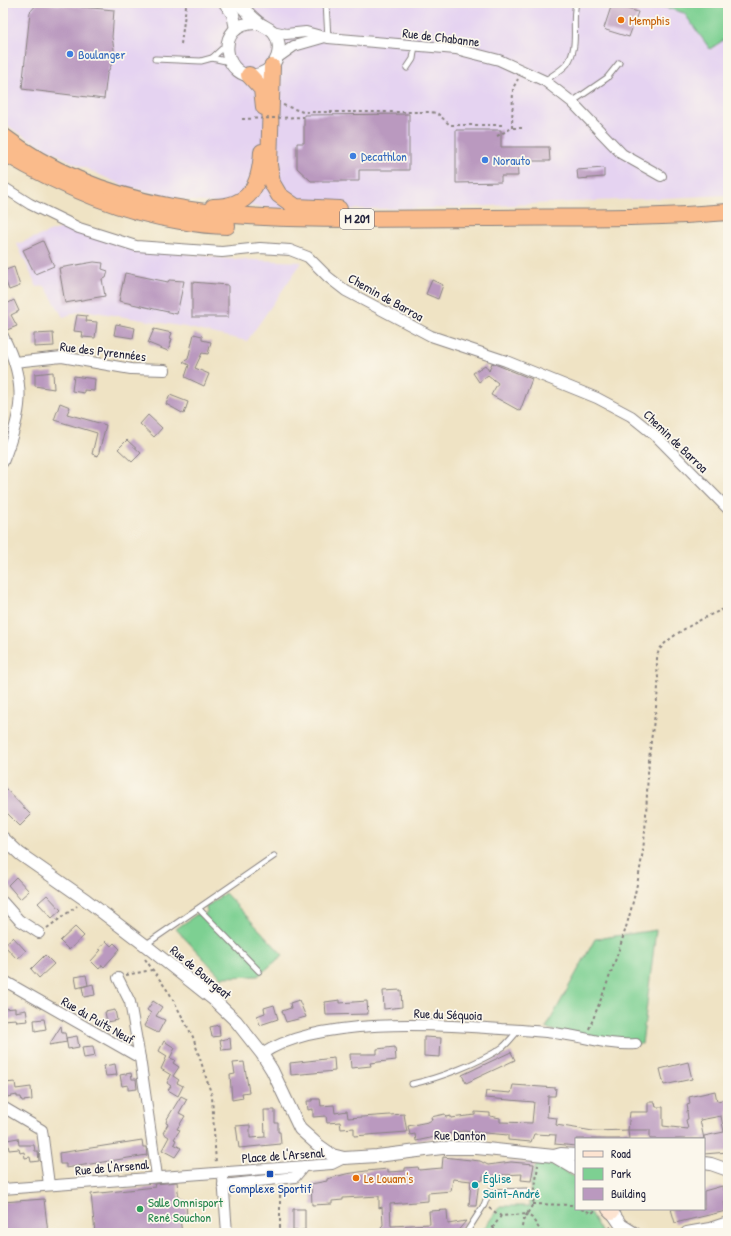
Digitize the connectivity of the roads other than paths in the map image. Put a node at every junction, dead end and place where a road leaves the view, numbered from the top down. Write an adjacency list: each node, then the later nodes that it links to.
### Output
1 (225, 3): 6 (street)
2 (238, 3): 5 (street)
3 (326, 3): 8 (lane)
4 (576, 3): 18 (lane)
5 (259, 23): 6 (street); 7 (street)
6 (236, 29): 9 (street)
7 (272, 31): 8 (street, Rue de Chabanne); 14 (street)
8 (325, 38): 10 (street, Rue de Chabanne); 14 (street, Rue de Chabanne)
9 (227, 44): 11 (lane); 13 (street)
10 (415, 45): 16 (lane); 18 (street, Rue de Chabanne)
11 (212, 58): 12 (lane); 13 (lane)
12 (155, 59)
13 (231, 62): 17 (street)
14 (275, 62): 17 (street); 27 (highway)
15 (619, 63): 19 (lane)
16 (407, 68)
17 (249, 74): 25 (highway)
18 (545, 81): 19 (street, Rue de Chabanne)
19 (572, 102): 23 (street, Rue de Chabanne)
20 (3, 136): 25 (highway, M 201)
21 (3, 144): 29 (highway, M 201)
22 (3, 152): 29 (highway)
23 (661, 176)
24 (3, 188): 34 (street, Chemin de Barroa)
25 (157, 205): 27 (highway, M 201)
26 (728, 212): 27 (highway, M 201)
27 (438, 218)
28 (728, 222): 29 (highway, M 201)
29 (250, 224)
30 (3, 336): 31 (street)
31 (14, 362): 32 (street, Rue des Pyrennées); 33 (street)
32 (165, 370)
33 (3, 462)
34 (728, 509)
35 (3, 838): 40 (street, Rue de Bourgeat)
36 (274, 856): 38 (lane)
37 (3, 902): 39 (street)
38 (199, 909): 40 (lane); 41 (lane)
39 (39, 933)
40 (145, 945): 46 (street, Rue de Bourgeat)
41 (259, 971)
42 (118, 978): 47 (street)
43 (3, 980): 47 (street, Rue du Puits Neuf)
44 (518, 1030): 45 (street, Rue du Séquoia); 46 (street, Rue du Séquoia); 48 (lane)
45 (636, 1044)
46 (262, 1054): 52 (street, Rue de Bourgeat)
47 (140, 1058): 59 (street, Rue du Puits Neuf)
48 (412, 1084)
49 (3, 1107): 61 (street)
50 (575, 1155): 51 (street, Rue Danton)
51 (554, 1156): 52 (street, Rue Danton); 56 (street)
52 (344, 1158): 55 (street, Place de l'Arsenal)
53 (728, 1159): 54 (street)
54 (708, 1164): 57 (street)
55 (304, 1166): 58 (street, Place de l'Arsenal); 60 (street)
56 (575, 1168)
57 (728, 1170)
58 (220, 1173): 59 (street, Rue de l'Arsenal); 60 (street)
59 (157, 1176): 61 (street, Rue de l'Arsenal)
60 (223, 1185): 67 (street)
61 (49, 1186): 62 (street, Rue de l'Arsenal)
62 (3, 1189)
63 (527, 1191): 68 (lane)
64 (610, 1210): 66 (street)
65 (728, 1223): 70 (street)
66 (620, 1229): 69 (street)
67 (227, 1233)
68 (466, 1233)
69 (634, 1233)
70 (687, 1233)

